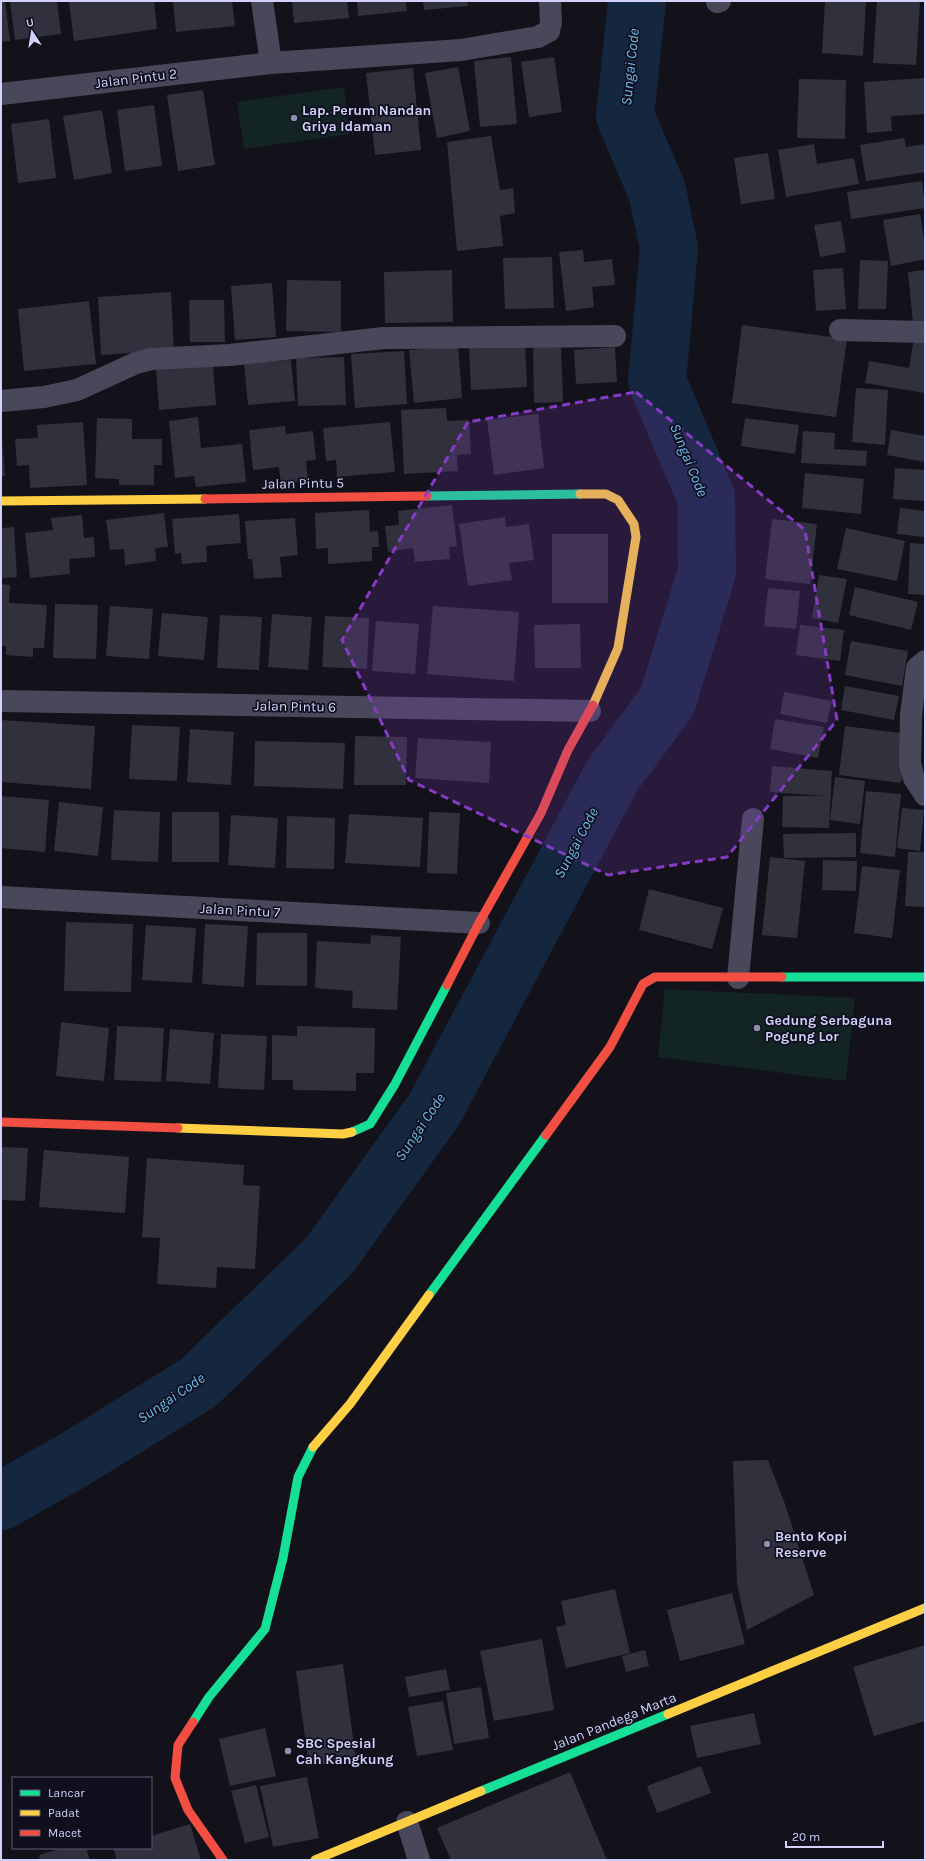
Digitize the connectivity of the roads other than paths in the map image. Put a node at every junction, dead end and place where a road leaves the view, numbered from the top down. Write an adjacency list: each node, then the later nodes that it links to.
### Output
1 (262, 1): 3 (street)
2 (550, 1): 3 (street, Jalan Pintu 2)
3 (271, 63): 4 (street, Jalan Pintu 2)
4 (1, 94)
5 (840, 330): 6 (street)
6 (925, 332)
7 (615, 336): 8 (street)
8 (1, 401)
9 (1, 501): 12 (street, Jalan Pintu 5)
10 (925, 661): 13 (street)
11 (1, 700): 12 (street, Jalan Pintu 6)
12 (590, 711): 16 (street)
13 (921, 784)
14 (753, 819): 18 (street)
15 (1, 897): 16 (street, Jalan Pintu 7)
16 (479, 923): 19 (street)
17 (925, 977): 18 (street)
18 (738, 978): 22 (street)
19 (1, 1122)
20 (925, 1608): 21 (street, Jalan Pandega Marta)
21 (407, 1822): 23 (street, Jalan Pandega Marta); 24 (street)
22 (223, 1860)
23 (315, 1860)
24 (418, 1860)

